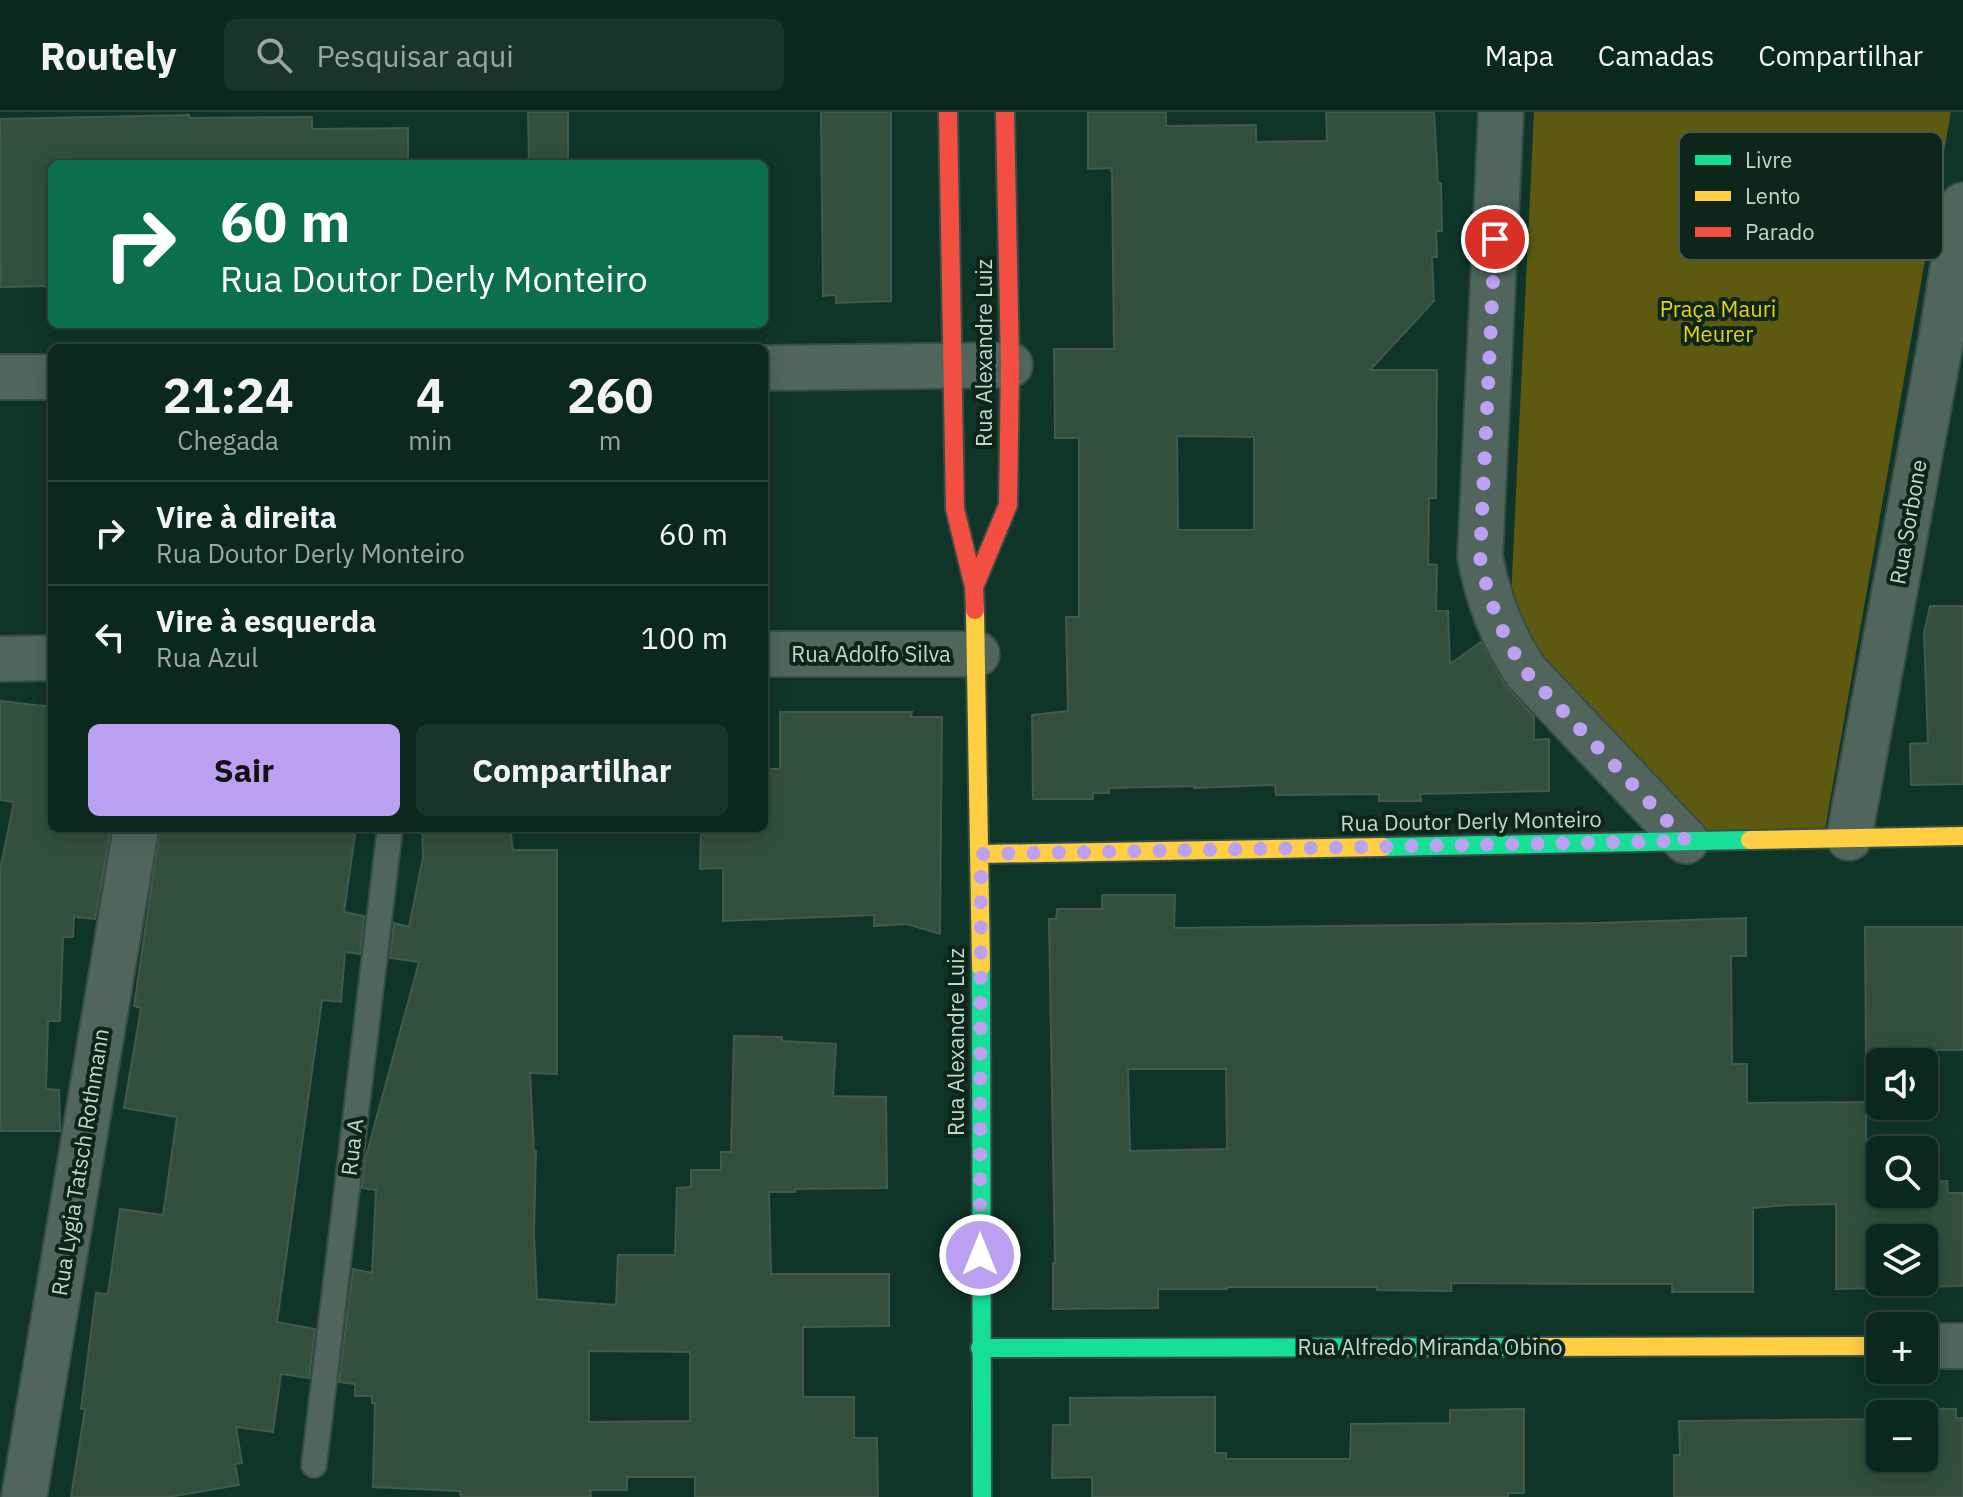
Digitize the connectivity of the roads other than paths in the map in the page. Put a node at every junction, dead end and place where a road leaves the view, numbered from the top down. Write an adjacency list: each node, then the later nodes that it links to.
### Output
1 (948, 112): 7 (street, Rua Alexandre Luiz)
2 (1005, 112): 6 (street, Rua Alexandre Luiz)
3 (1501, 112): 20 (street)
4 (1963, 205): 5 (street, Rua Sorbone)
5 (1952, 340): 19 (street, Rua Sorbone)
6 (1010, 365): 7 (street); 11 (street, Rua Alexandre Luiz)
7 (954, 366): 8 (street); 11 (street, Rua Alexandre Luiz)
8 (768, 368)
9 (0, 377): 10 (street)
10 (48, 377)
11 (974, 587): 13 (street, Rua Alexandre Luiz)
12 (768, 654): 13 (street, Rua Adolfo Silva)
13 (977, 654): 21 (street, Rua Alexandre Luiz)
14 (48, 658): 15 (street)
15 (0, 659)
16 (135, 832): 27 (street, Rua Lygia Tatsch Rothmann)
17 (390, 832): 26 (lane, Rua A)
18 (1963, 836): 19 (street, Rua Doutor Derly Monteiro)
19 (1849, 838): 20 (street, Rua Doutor Derly Monteiro)
20 (1686, 841): 21 (street, Rua Doutor Derly Monteiro)
21 (981, 854): 25 (street, Rua Alexandre Luiz)
22 (1866, 1346): 25 (street, Rua Alfredo Miranda Obino)
23 (1938, 1346): 24 (street)
24 (1963, 1346)
25 (980, 1348): 28 (street, Rua Alexandre Luiz)
26 (314, 1465)
27 (24, 1497)
28 (982, 1497)

